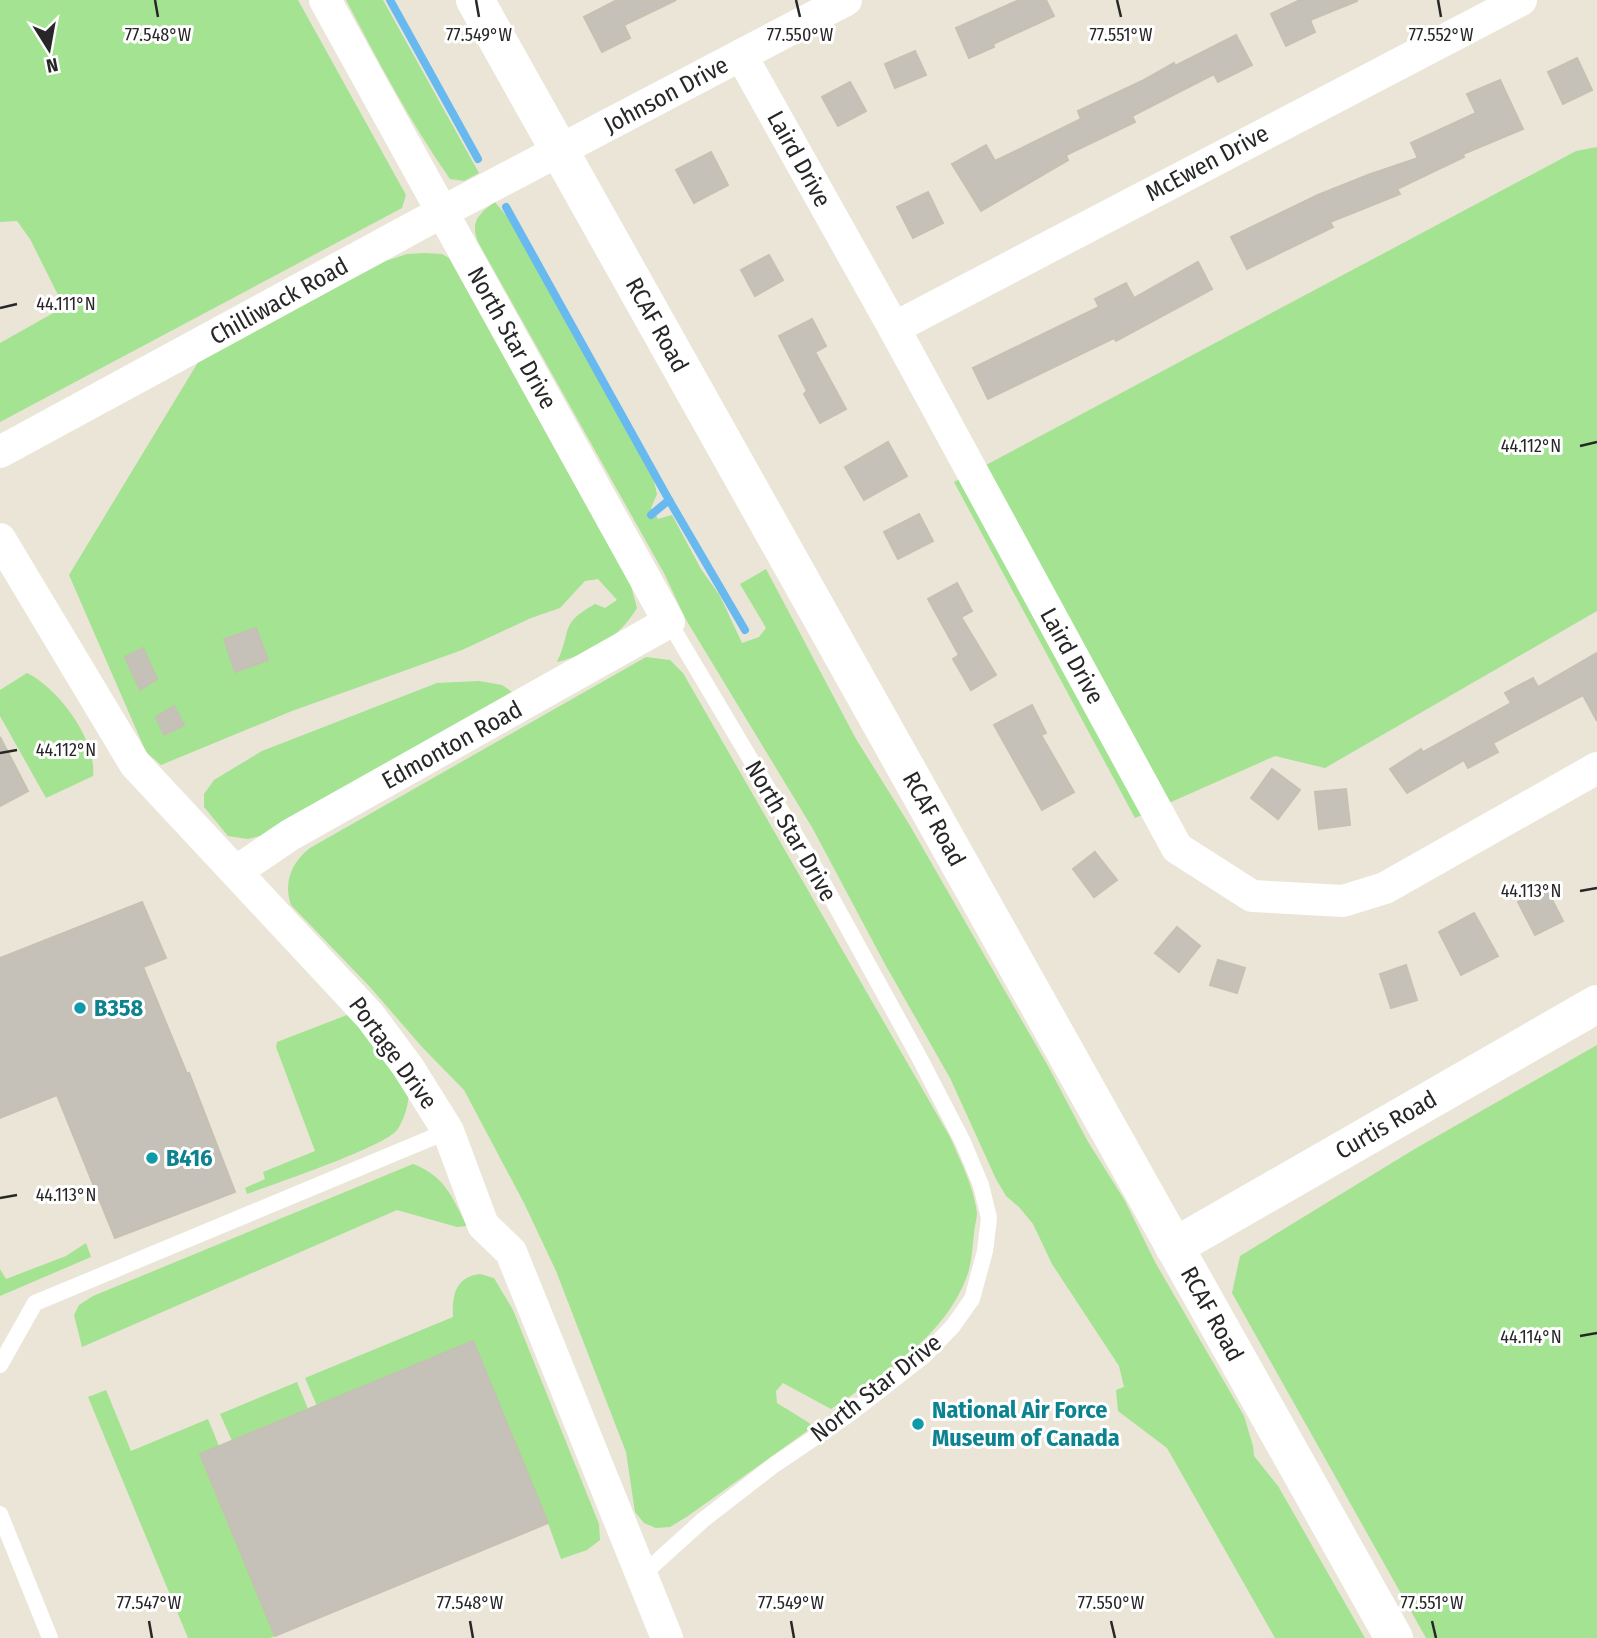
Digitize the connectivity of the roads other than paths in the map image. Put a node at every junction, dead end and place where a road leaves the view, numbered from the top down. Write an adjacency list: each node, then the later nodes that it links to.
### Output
1 (325, 0): 7 (street, North Star Drive)
2 (475, 0): 6 (main road, RCAF Road)
3 (846, 0): 5 (street, Johnson Drive)
4 (1521, 0): 8 (street, McEwen Drive)
5 (741, 55): 6 (street, Johnson Drive); 8 (street, Laird Drive)
6 (559, 151): 7 (street, Chilliwack Road); 16 (main road, RCAF Road)
7 (442, 212): 9 (street, Chilliwack Road); 11 (street, North Star Drive)
8 (894, 328): 12 (street, Laird Drive)
9 (0, 452)
10 (0, 539): 13 (street, Portage Drive)
11 (669, 622): 13 (street, Edmonton Road); 19 (lane, North Star Drive)
12 (1597, 768)
13 (237, 871): 15 (street, Portage Drive)
14 (1597, 1004): 16 (main road, Curtis Road)
15 (448, 1131): 17 (lane); 19 (street, Portage Drive)
16 (1174, 1247): 22 (main road, RCAF Road)
17 (0, 1365)
18 (0, 1514): 20 (lane)
19 (641, 1576): 21 (street, Portage Drive)
20 (50, 1638)
21 (667, 1638)
22 (1394, 1638)

